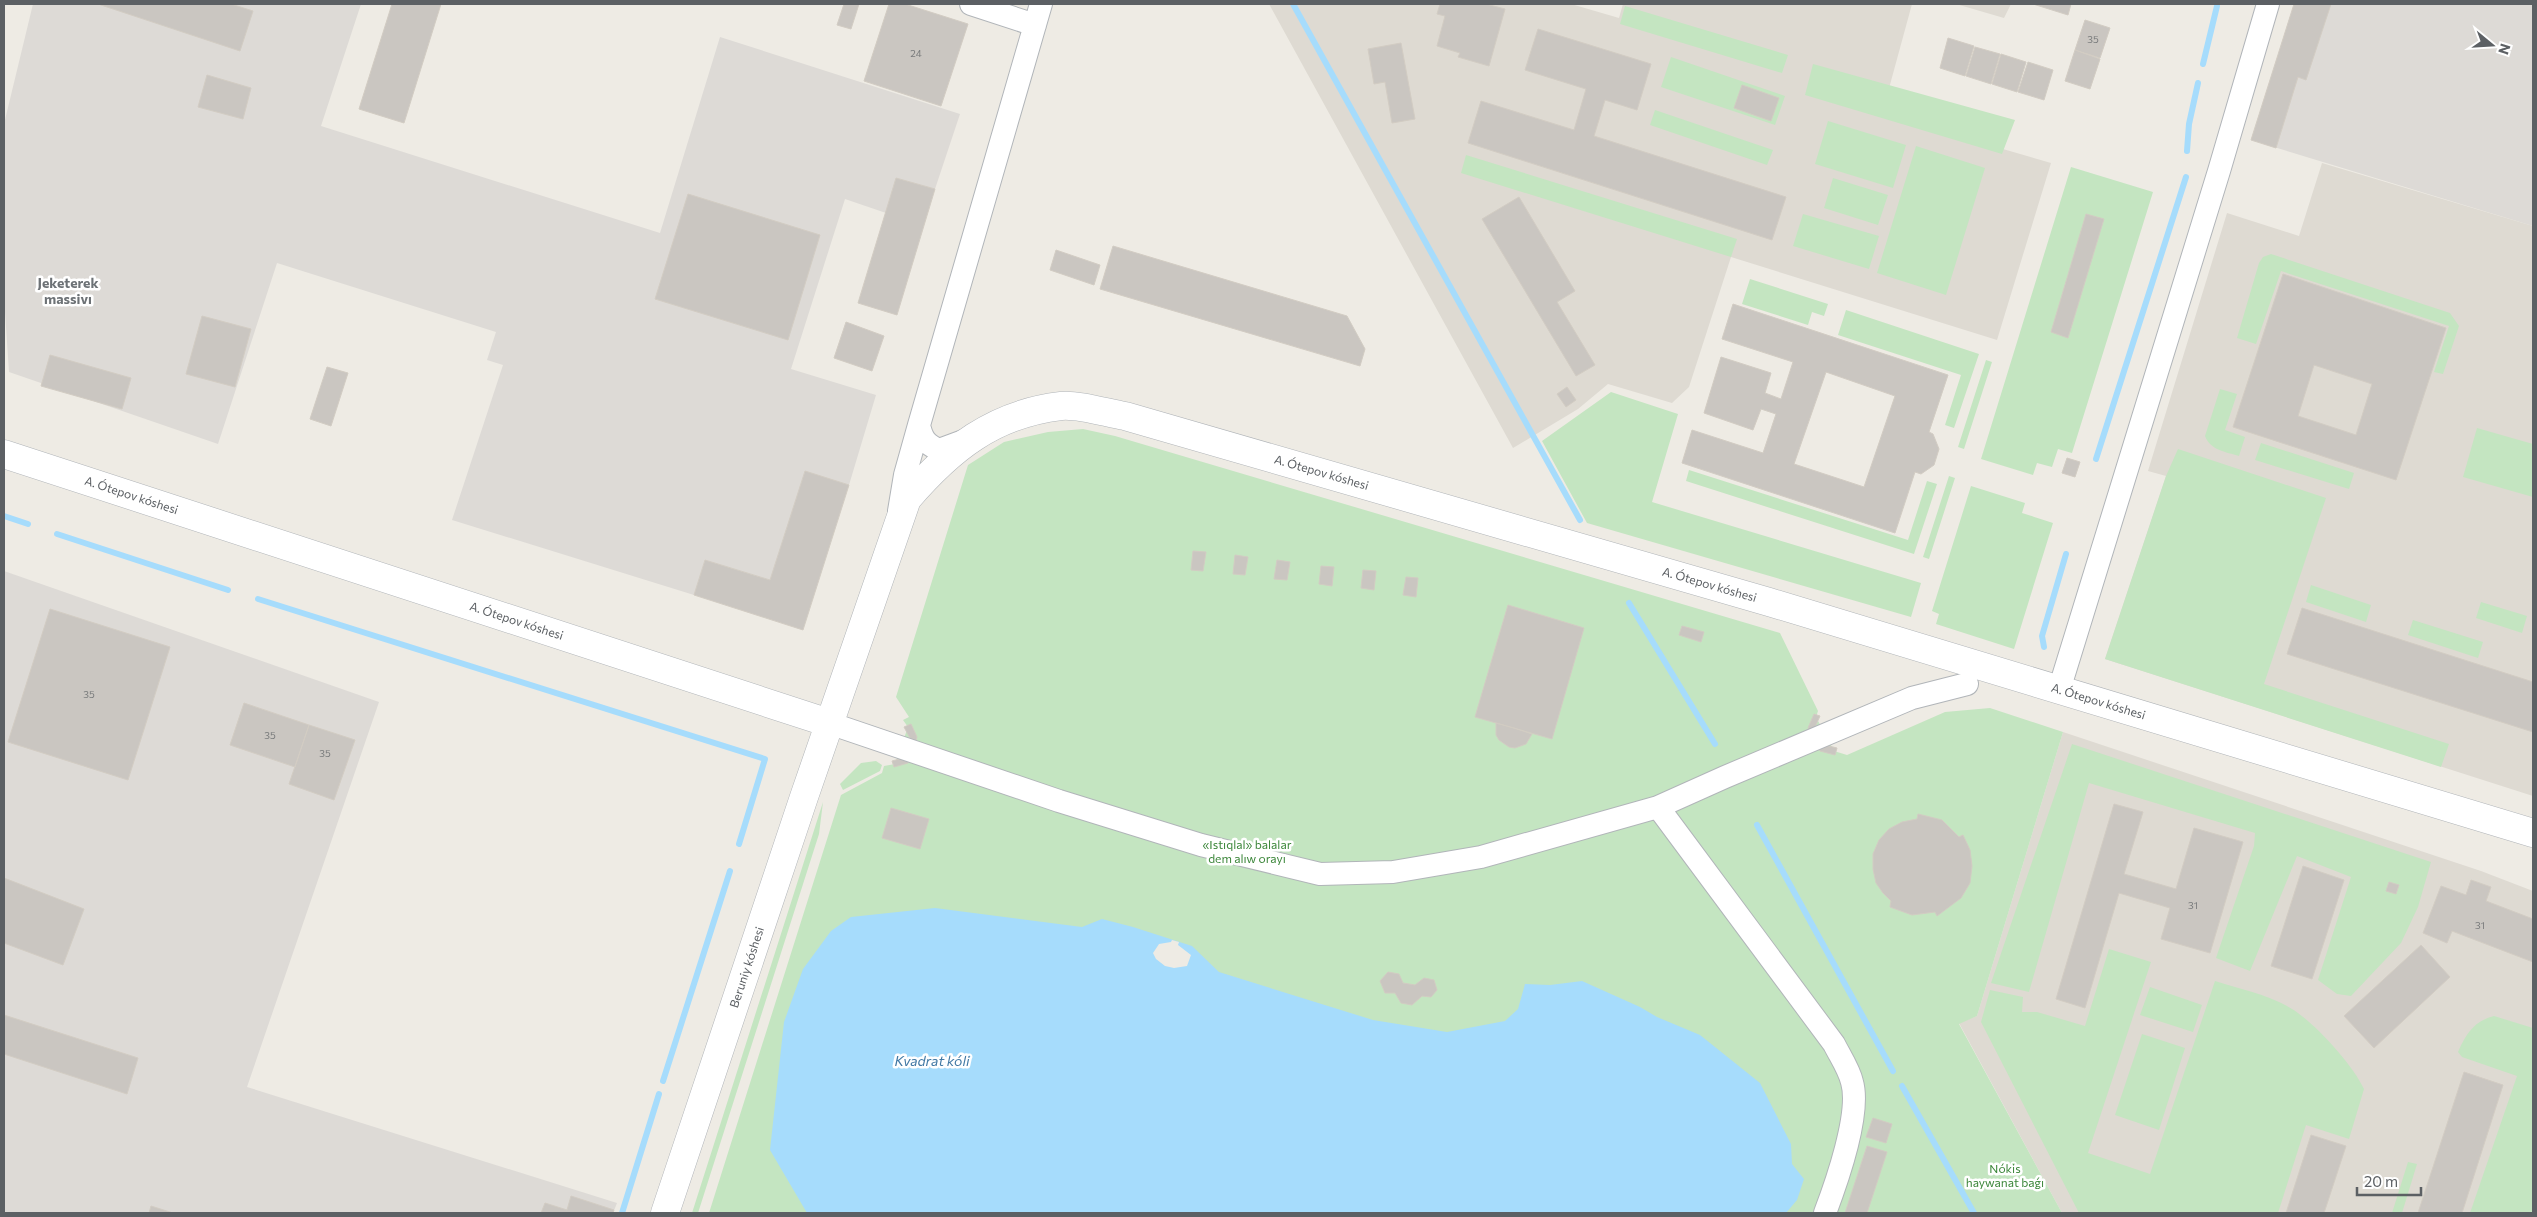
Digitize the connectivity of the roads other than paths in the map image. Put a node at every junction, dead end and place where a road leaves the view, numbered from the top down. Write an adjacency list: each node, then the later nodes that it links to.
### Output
1 (971, 4): 3 (street)
2 (2268, 4): 9 (street)
3 (1038, 14): 4 (street)
4 (919, 425): 5 (street); 7 (street)
5 (967, 440): 7 (main road, A. Ótepov kóshesi); 9 (main road, A. Ótepov kóshesi)
6 (4, 454): 10 (main road, A. Ótepov kóshesi)
7 (896, 525): 10 (main road)
8 (1967, 684): 11 (street)
9 (2059, 690): 12 (main road, A. Ótepov kóshesi)
10 (829, 723): 11 (street); 13 (main road, Beruniy kóshesi)
11 (1658, 808): 14 (street)
12 (2533, 832)
13 (665, 1213)
14 (1825, 1213)

